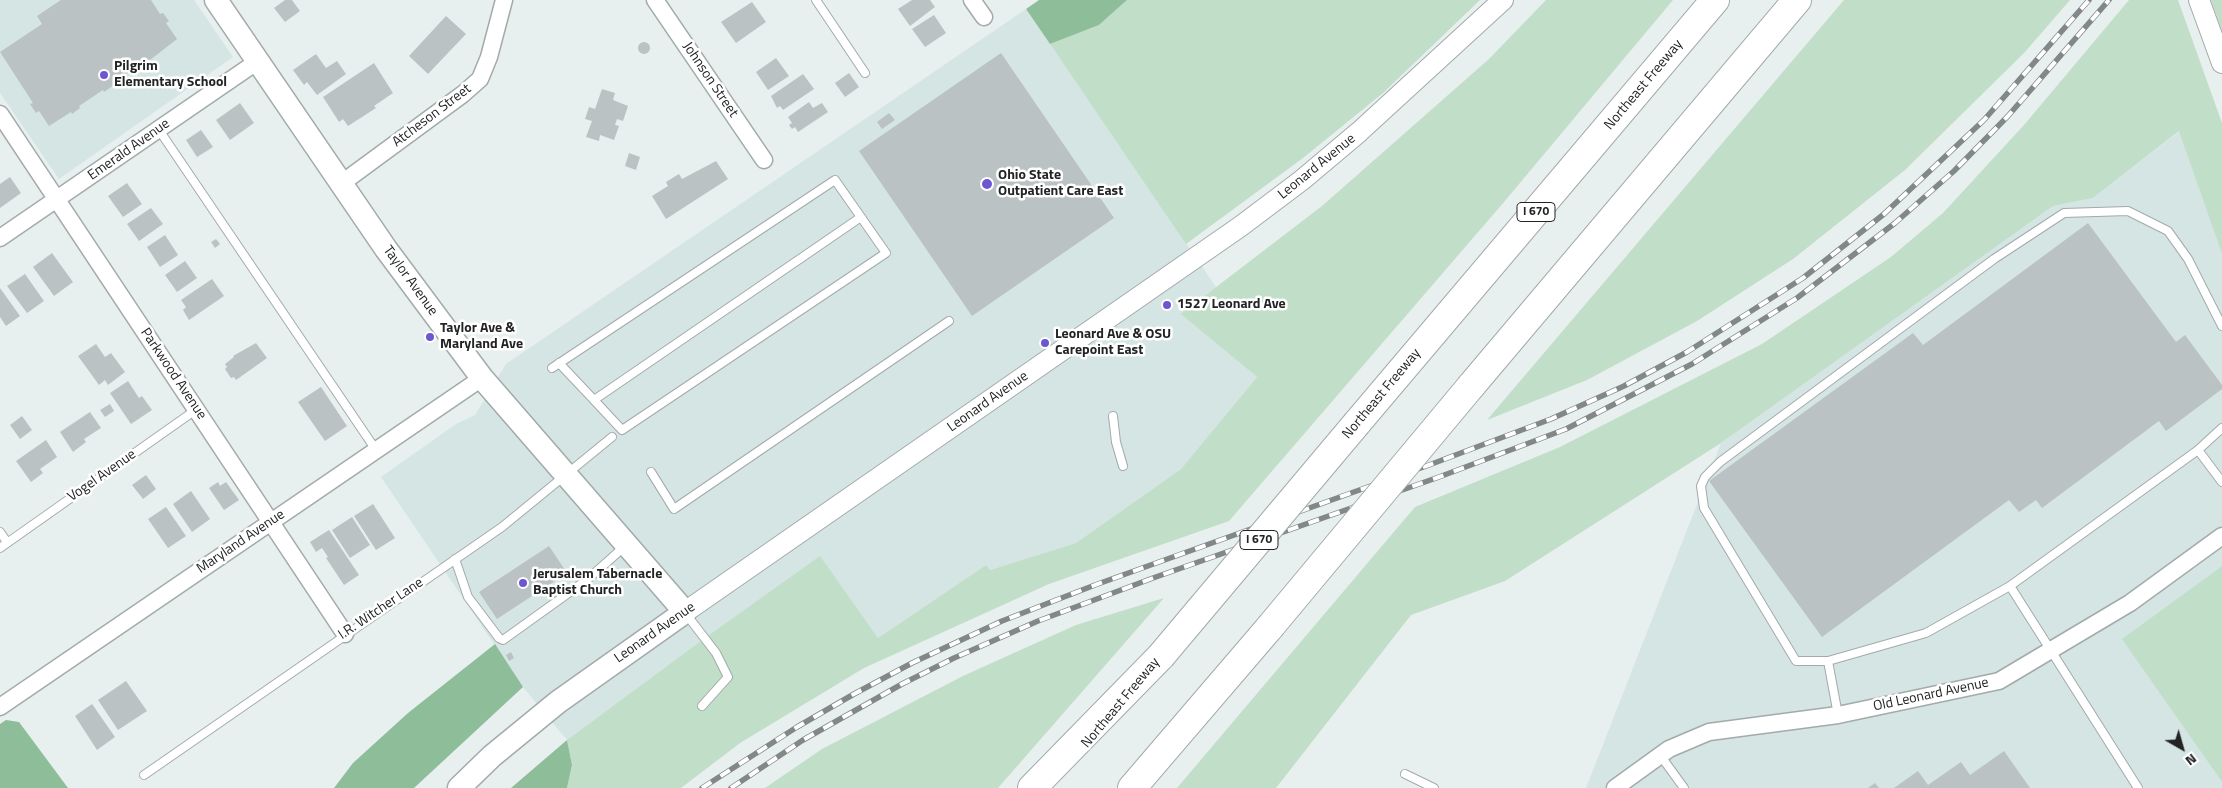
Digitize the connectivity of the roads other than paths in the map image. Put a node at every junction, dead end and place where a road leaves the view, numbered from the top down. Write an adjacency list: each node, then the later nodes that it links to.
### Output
1 (216, 0): 11 (main road, Taylor Avenue)
2 (504, 0): 17 (street, Atcheson Street)
3 (655, 0): 16 (street, Johnson Street)
4 (816, 0): 13 (lane)
5 (972, 0): 10 (street)
6 (1503, 0): 45 (street, Leonard Avenue)
7 (1716, 0): 48 (highway, Northeast Freeway / I 670, bridge)
8 (1797, 0): 59 (highway, bridge)
9 (2199, 0): 12 (street)
10 (984, 17)
11 (258, 61): 15 (street, Emerald Avenue); 17 (main road, Taylor Avenue)
12 (2222, 63)
13 (865, 73)
14 (0, 114): 18 (street, Parkwood Avenue)
15 (158, 130): 18 (street, Emerald Avenue); 31 (lane)
16 (764, 160)
17 (342, 183): 25 (main road, Taylor Avenue)
18 (57, 200): 20 (street, Emerald Avenue); 27 (street, Parkwood Avenue)
19 (861, 217): 23 (lane); 26 (lane); 26 (lane)
20 (0, 238)
21 (949, 321): 34 (lane)
22 (2222, 326): 49 (lane)
23 (560, 364): 24 (lane); 26 (lane)
24 (552, 368)
25 (482, 378): 31 (street, Maryland Avenue); 35 (main road, Taylor Avenue)
26 (594, 400)
27 (197, 409): 37 (street, Parkwood Avenue); 40 (lane, Vogel Avenue)
28 (1113, 416): 33 (lane)
29 (2222, 428): 32 (lane)
30 (612, 437): 35 (lane, I.R. Witcher Lane)
31 (376, 450): 37 (street, Maryland Avenue)
32 (2198, 450): 36 (lane); 44 (lane)
33 (1123, 466)
34 (651, 472)
35 (566, 475): 41 (main road, Taylor Avenue); 43 (lane, I.R. Witcher Lane)
36 (2222, 482)
37 (271, 522): 46 (street, Parkwood Avenue); 51 (street, Maryland Avenue)
38 (0, 532): 40 (lane)
39 (2222, 536): 47 (street, Old Leonard Avenue)
40 (7, 542): 42 (lane, Vogel Avenue)
41 (626, 545): 43 (lane); 45 (main road, Taylor Avenue)
42 (0, 548)
43 (455, 559): 46 (lane, I.R. Witcher Lane)
44 (2010, 586): 47 (lane); 49 (lane)
45 (685, 612): 50 (lane); 56 (main road, Leonard Avenue)
46 (345, 634): 55 (lane, I.R. Witcher Lane)
47 (2050, 651): 52 (street, Old Leonard Avenue); 63 (lane)
48 (1161, 656): 57 (highway); 58 (highway, Northeast Freeway / I 670)
49 (1828, 661): 52 (lane)
50 (702, 706)
51 (0, 707)
52 (1838, 714): 53 (street, Old Leonard Avenue)
53 (1660, 756): 61 (street, Old Leonard Avenue); 62 (lane)
54 (1405, 774): 60 (lane)
55 (144, 775)
56 (459, 788)
57 (1032, 788)
58 (1048, 788)
59 (1132, 788)
60 (1434, 788)
61 (1615, 788)
62 (1684, 788)
63 (2138, 788)

